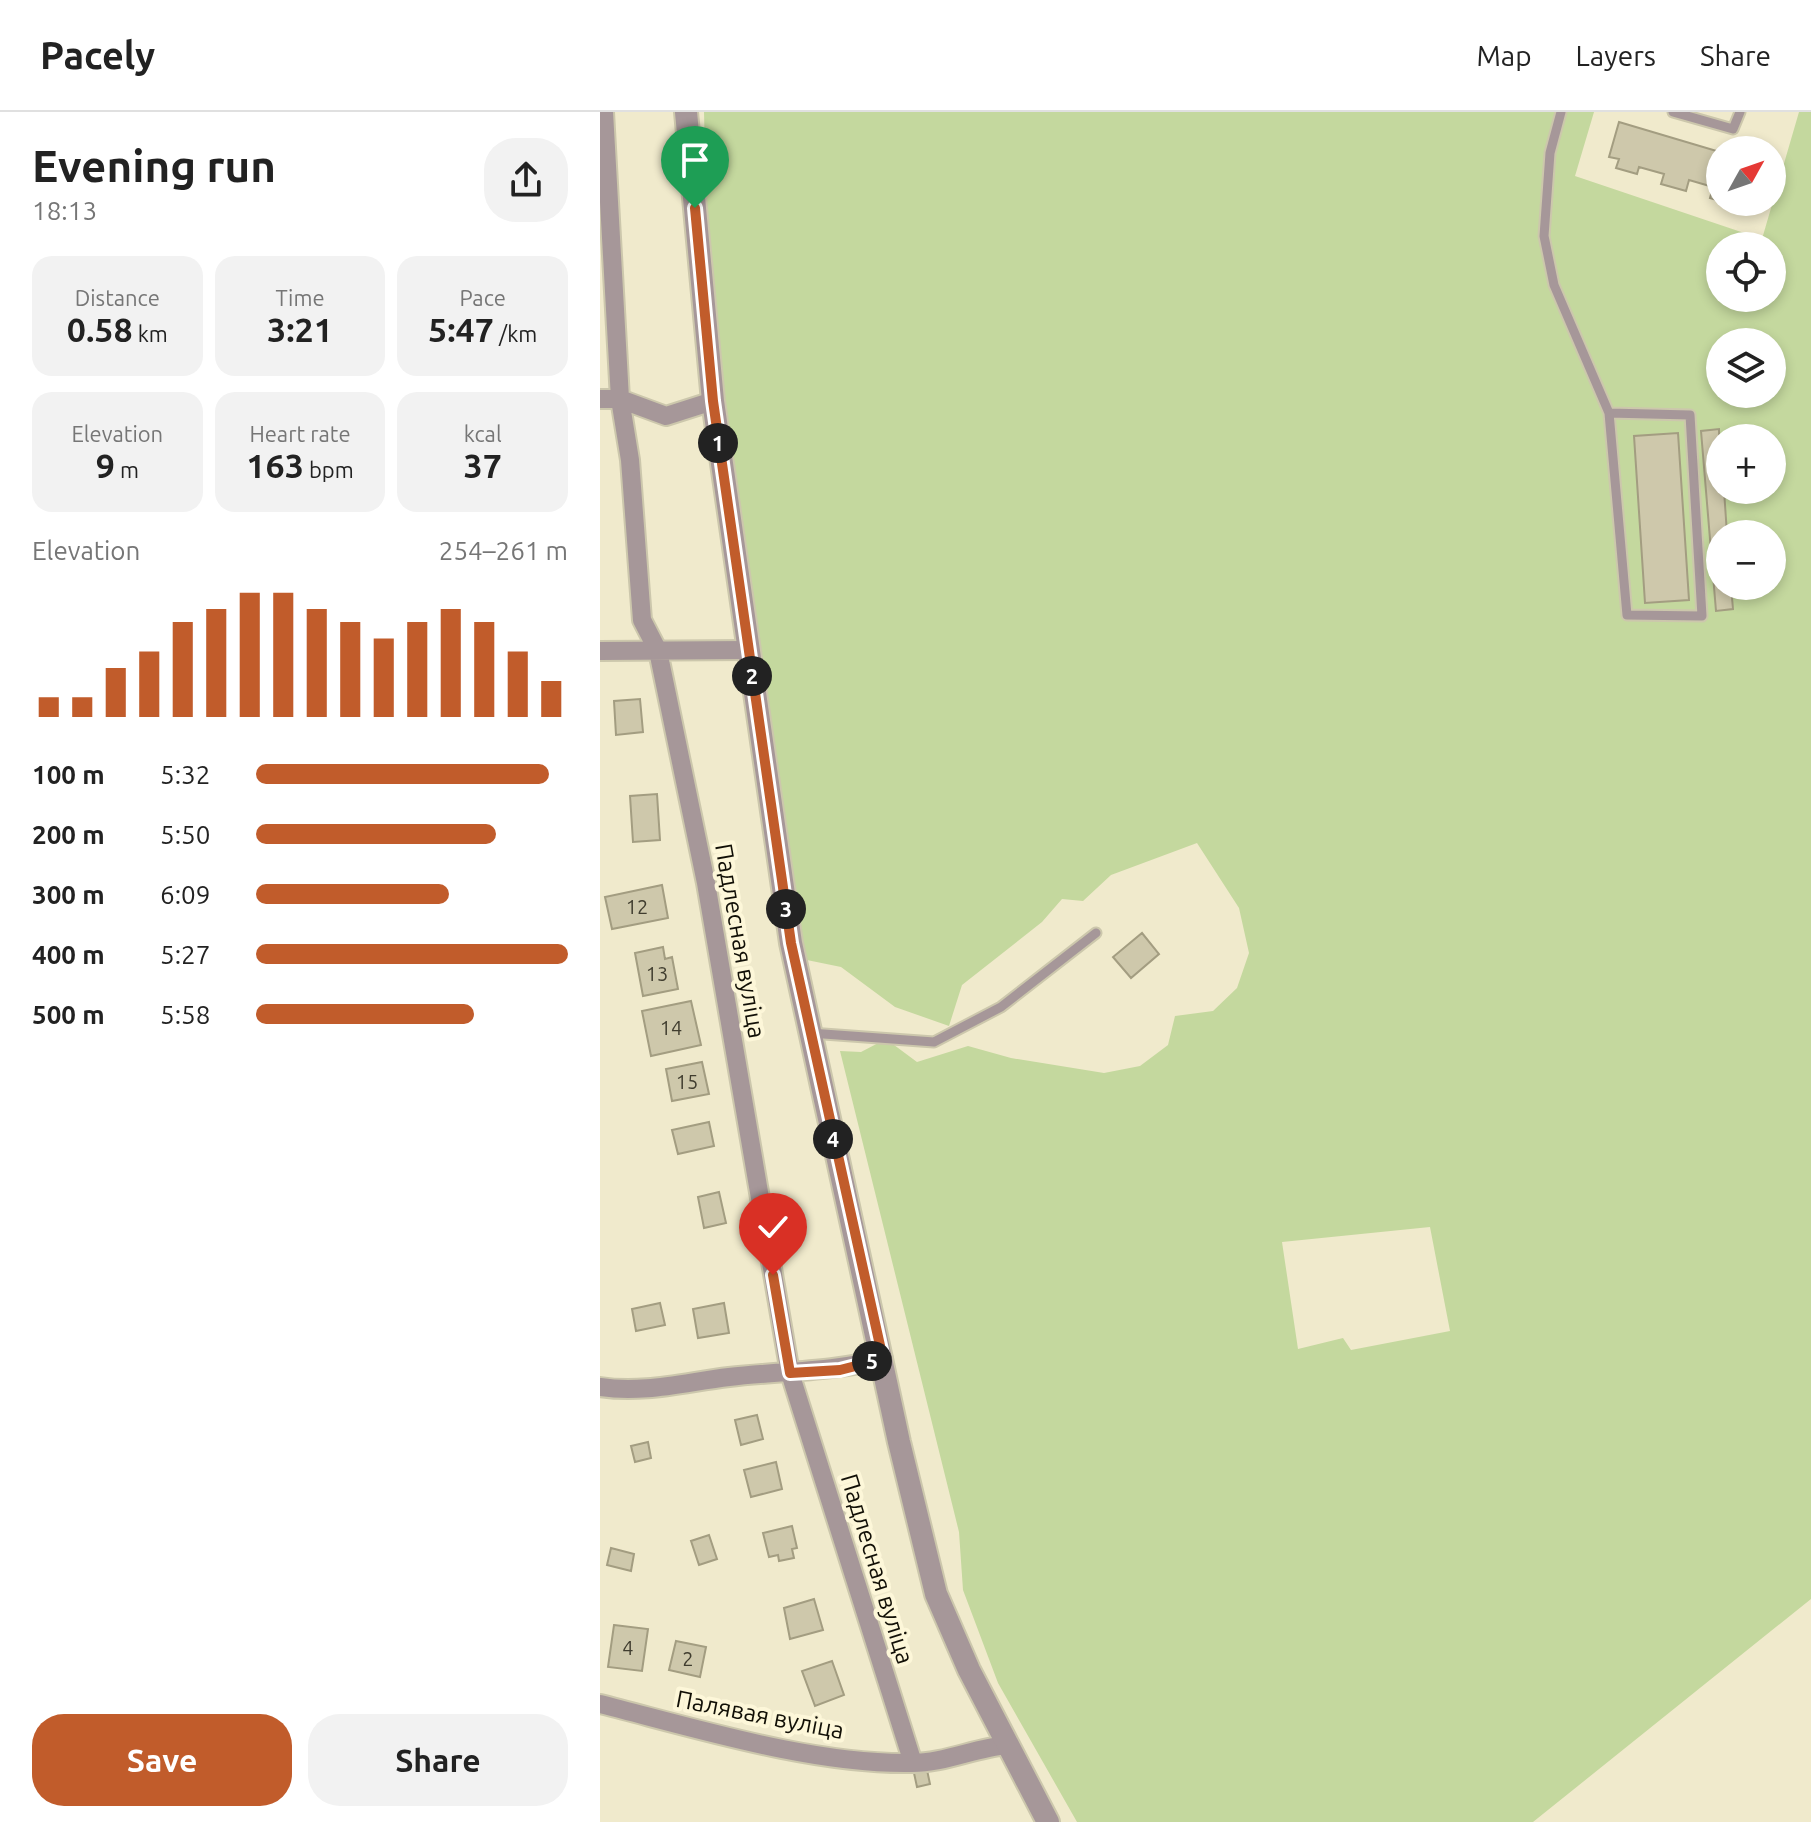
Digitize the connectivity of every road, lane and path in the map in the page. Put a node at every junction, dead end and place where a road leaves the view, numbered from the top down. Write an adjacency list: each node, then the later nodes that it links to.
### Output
1 (604, 112): 7 (street, Падлесная вуліца)
2 (686, 112): 8 (street)
3 (1561, 112): 9 (lane)
4 (1673, 112): 5 (lane)
5 (1740, 112)
6 (600, 399): 7 (street)
7 (620, 399): 8 (street); 12 (street, Падлесная вуліца)
8 (713, 401): 10 (street)
9 (1609, 413): 9 (lane)
10 (748, 650): 12 (street); 14 (street)
11 (600, 651): 12 (street)
12 (658, 651): 16 (street, Падлесная вуліца)
13 (1096, 933): 14 (lane)
14 (810, 1033): 15 (street)
15 (883, 1359): 16 (street); 19 (street)
16 (790, 1373): 17 (street); 20 (street, Падлесная вуліца)
17 (600, 1387)
18 (600, 1704): 20 (street, Палявая вуліца)
19 (1007, 1745): 20 (street, Палявая вуліца); 21 (street)
20 (913, 1763)
21 (1048, 1822)

